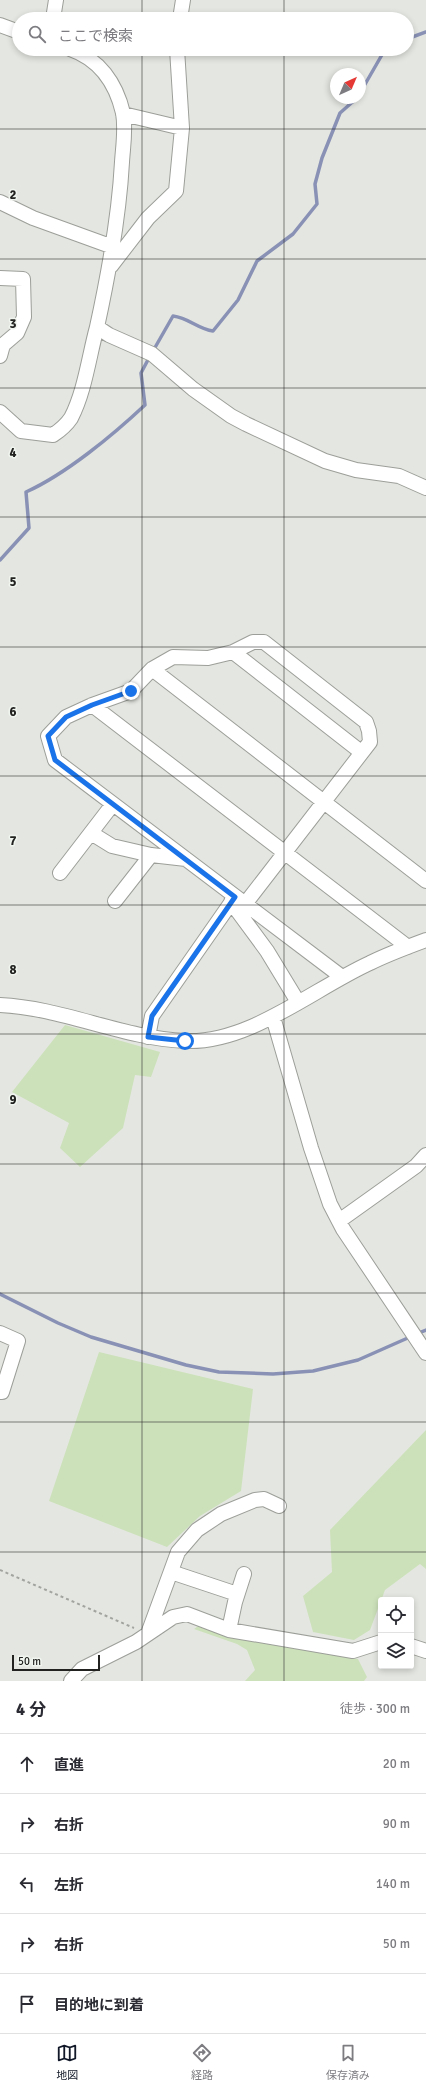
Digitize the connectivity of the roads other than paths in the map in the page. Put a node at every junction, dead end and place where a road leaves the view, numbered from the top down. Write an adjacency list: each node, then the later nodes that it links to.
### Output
1 (56, 0): 3 (street)
2 (183, 0): 4 (street)
3 (53, 12)
4 (181, 12)
5 (0, 25): 6 (street)
6 (12, 29)
7 (84, 56): 9 (street)
8 (177, 56): 10 (street)
9 (123, 114): 10 (street); 12 (street)
10 (182, 128): 13 (street)
11 (0, 202): 12 (street)
12 (113, 247): 13 (street)
13 (110, 266): 15 (street)
14 (0, 278): 16 (street)
15 (97, 327): 17 (street); 18 (street)
16 (0, 356)
17 (0, 412)
18 (426, 488)
19 (233, 652): 20 (street); 22 (street); 22 (street)
20 (152, 669): 21 (street); 23 (street)
21 (92, 705): 24 (street); 26 (street)
22 (361, 752): 23 (street)
23 (324, 802): 26 (street); 30 (street)
24 (113, 804): 25 (street); 28 (street)
25 (91, 833): 27 (street); 29 (street)
26 (285, 853): 32 (street); 34 (street)
27 (151, 855): 28 (street); 31 (street)
28 (186, 859): 32 (street)
29 (60, 873)
30 (426, 881)
31 (115, 901)
32 (237, 901): 35 (street); 36 (street); 39 (street)
33 (426, 940): 34 (street)
34 (408, 947): 35 (street)
35 (342, 978): 36 (street)
36 (298, 1002): 38 (street)
37 (0, 1005): 39 (street)
38 (273, 1017): 39 (street); 41 (street)
39 (148, 1037)
40 (426, 1155): 41 (street)
41 (339, 1221): 43 (street)
42 (0, 1333): 44 (street)
43 (426, 1353)
44 (0, 1392)
45 (279, 1506): 46 (street)
46 (171, 1572): 48 (street); 50 (street)
47 (244, 1574): 48 (street)
48 (237, 1594): 49 (street)
49 (229, 1630): 50 (street); 51 (street)
50 (148, 1632): 54 (street)
51 (378, 1643)
52 (414, 1647): 53 (street)
53 (426, 1651)
54 (71, 1681)

